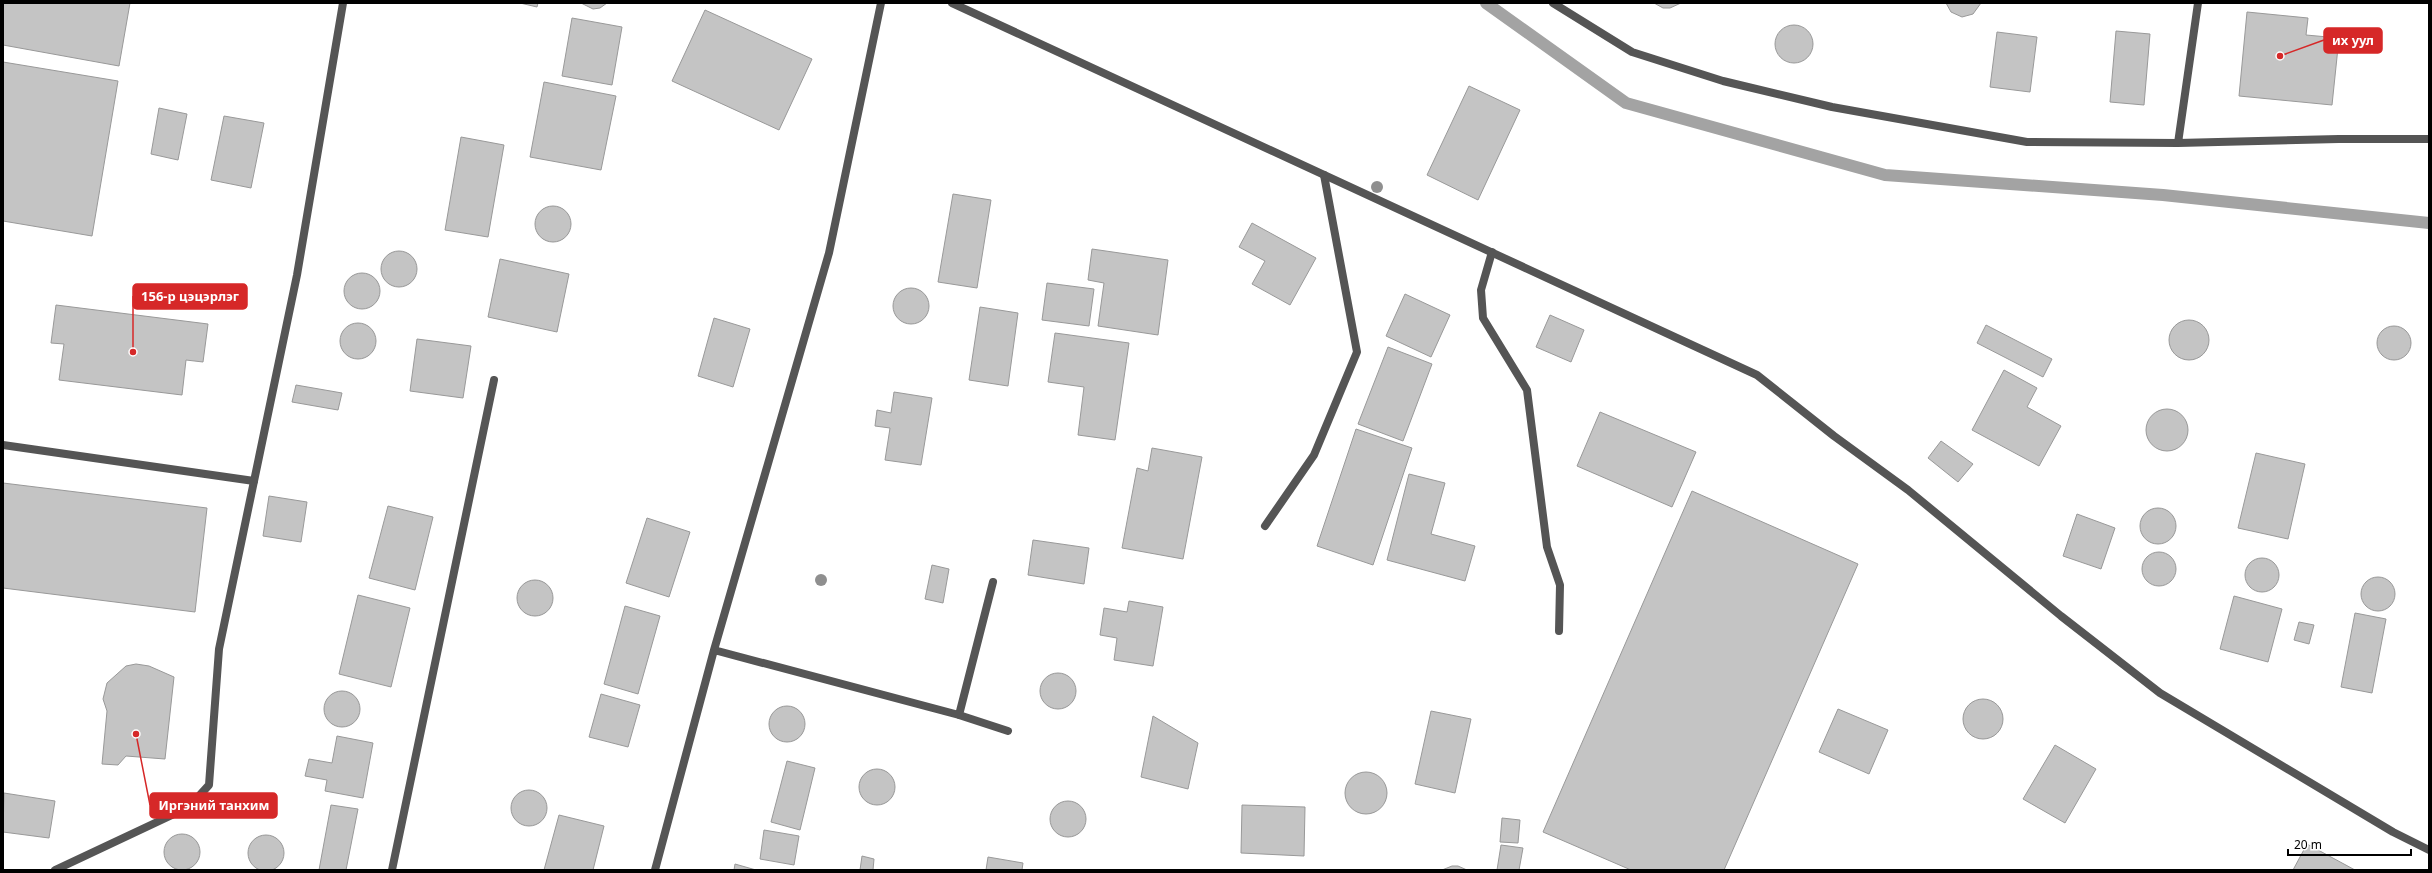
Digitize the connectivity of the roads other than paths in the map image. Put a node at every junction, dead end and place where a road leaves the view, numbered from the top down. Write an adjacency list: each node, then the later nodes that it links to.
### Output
1 (343, 3): 12 (street)
2 (881, 3): 16 (street)
3 (952, 3): 8 (street)
4 (1553, 3): 7 (street)
5 (2198, 3): 7 (street)
6 (2429, 139): 7 (street)
7 (2178, 143)
8 (1324, 175): 9 (street); 13 (street)
9 (1492, 252): 15 (street); 19 (street)
10 (494, 380): 21 (street)
11 (3, 446): 12 (street)
12 (254, 481): 20 (street)
13 (1265, 526)
14 (992, 582): 17 (street)
15 (1559, 631)
16 (714, 650): 17 (street); 22 (street)
17 (959, 715): 18 (street)
18 (1008, 730)
19 (2429, 850)
20 (55, 870)
21 (392, 870)
22 (655, 870)

